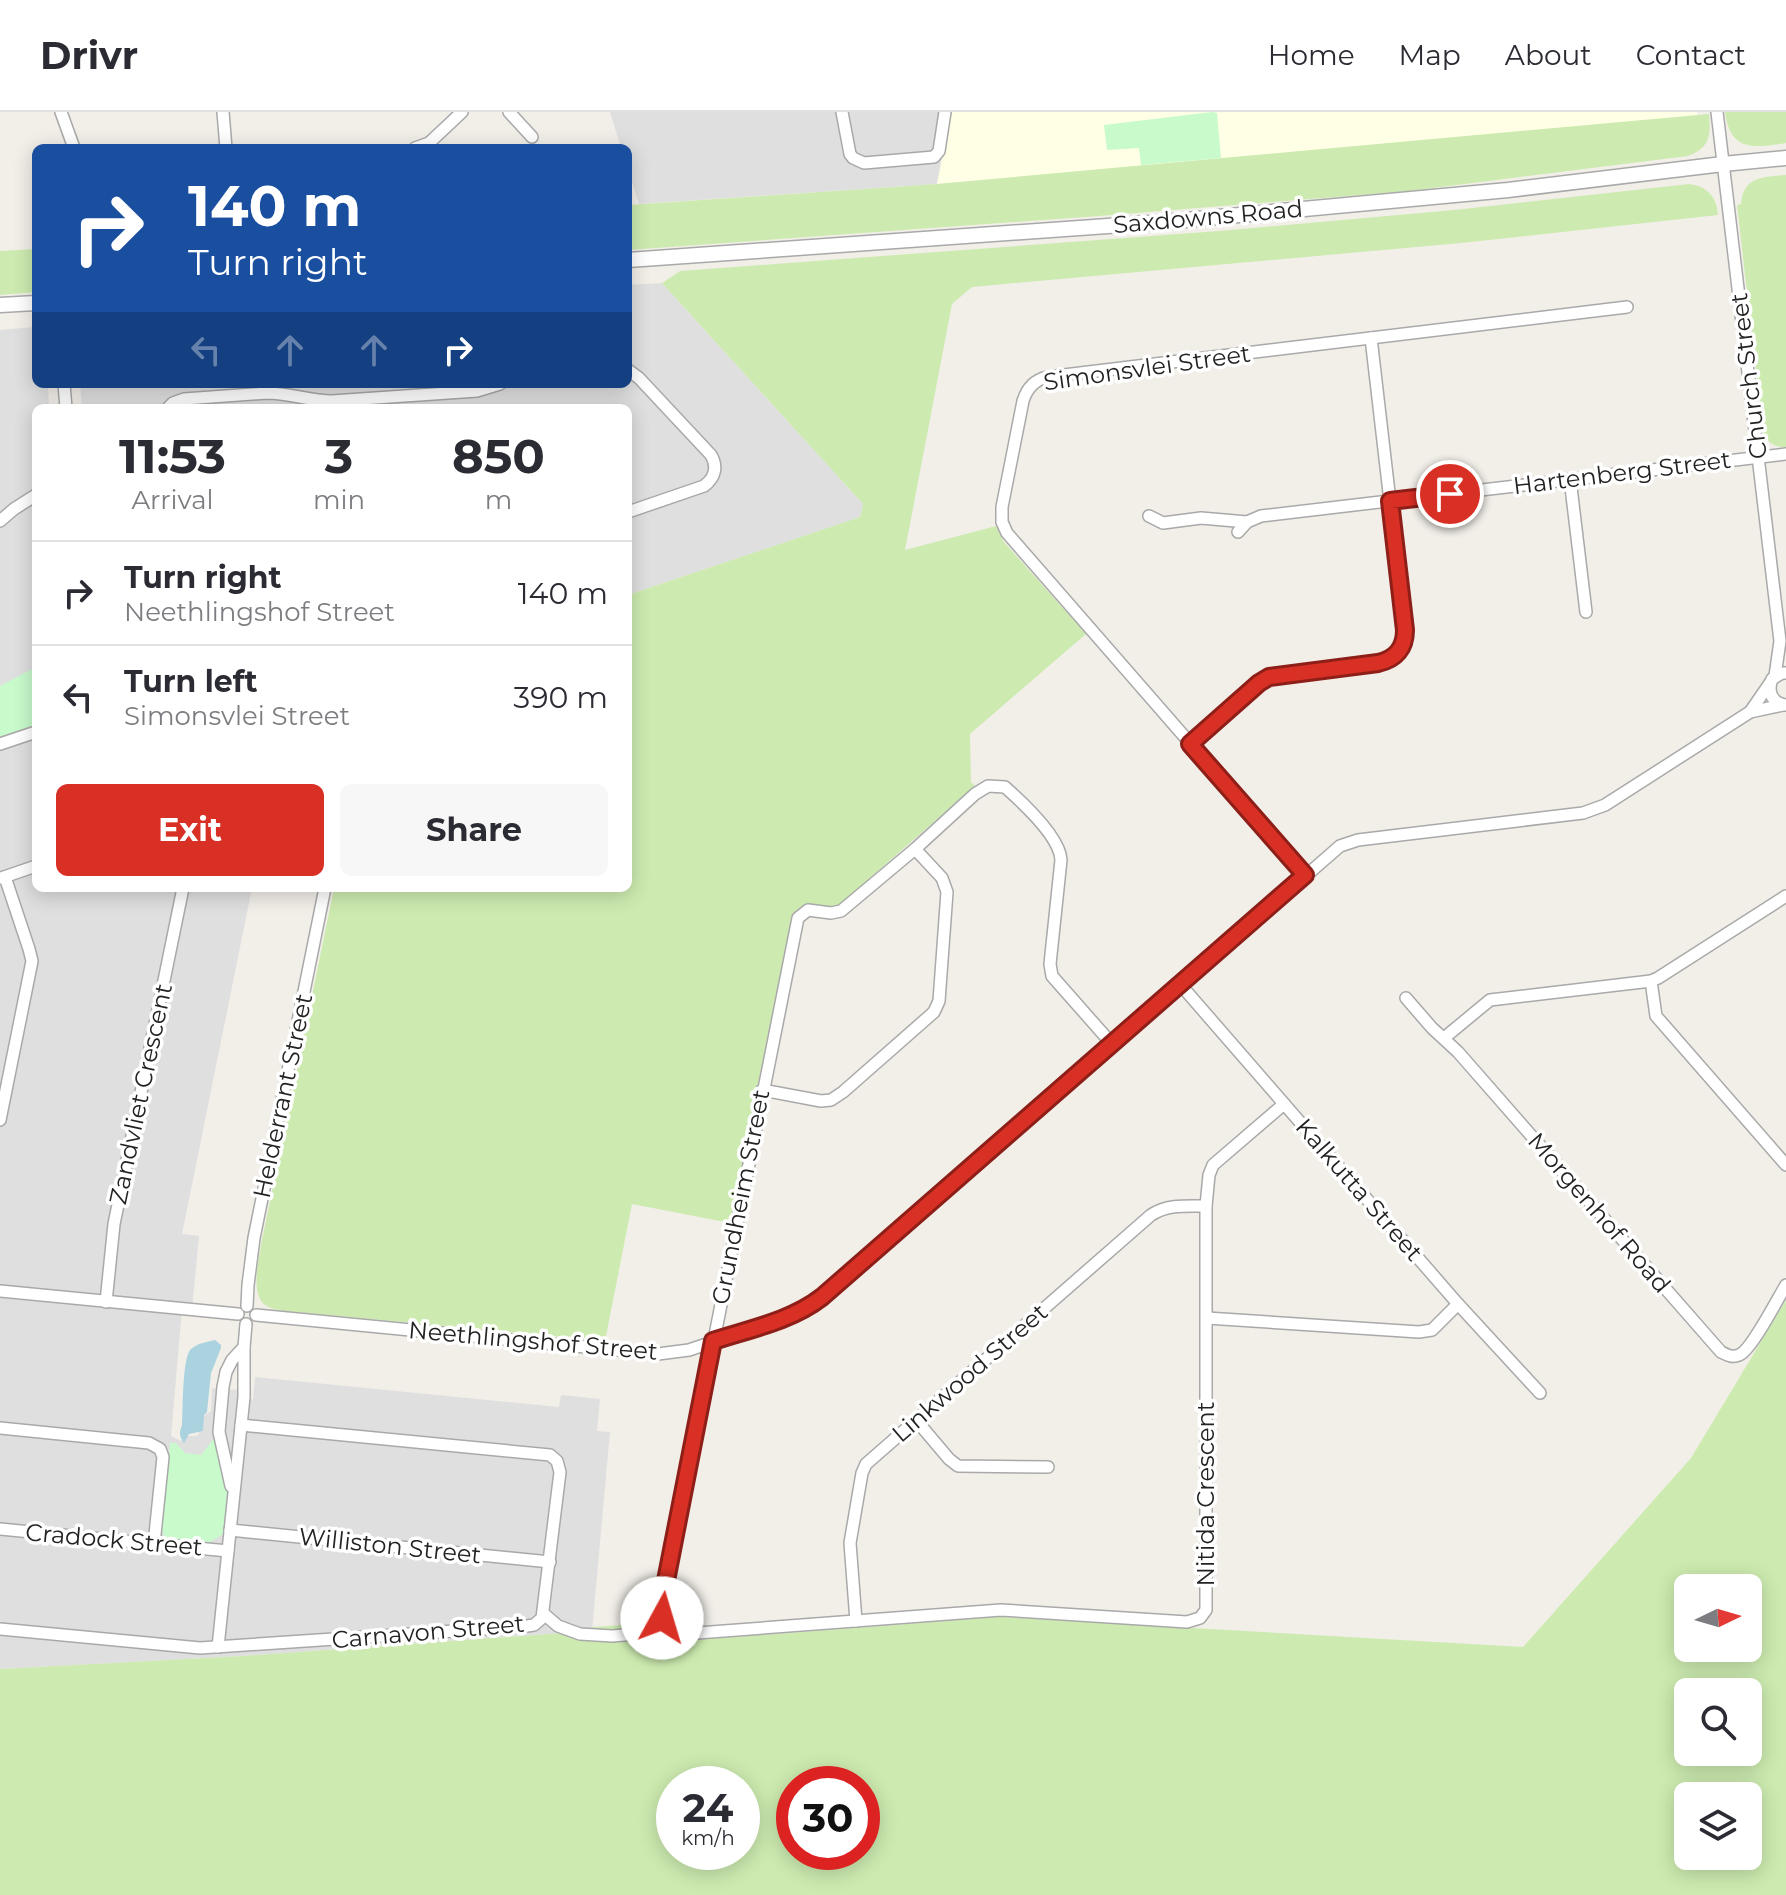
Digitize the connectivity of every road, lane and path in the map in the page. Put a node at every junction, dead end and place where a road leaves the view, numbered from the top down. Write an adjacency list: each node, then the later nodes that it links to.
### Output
1 (61, 112): 9 (street)
2 (223, 112): 10 (street)
3 (462, 112): 11 (street)
4 (509, 112): 8 (street)
5 (842, 112): 6 (street)
6 (945, 112)
7 (1717, 112): 13 (street, Church Street)
8 (532, 137)
9 (73, 144)
10 (226, 144)
11 (426, 144)
12 (1786, 158): 13 (street, Saxdowns Road)
13 (1723, 164): 14 (street, Saxdowns Road); 23 (street, Church Street)
14 (632, 260)
15 (32, 303): 16 (street)
16 (0, 305)
17 (1627, 307): 18 (street, Simonsvlei Street)
18 (1371, 338): 26 (street); 41 (street, Simonsvlei Street)
19 (632, 373): 28 (street)
20 (487, 388): 21 (street)
21 (173, 404)
22 (1786, 454): 23 (street, Hartenberg Street)
23 (1758, 457): 24 (street, Hartenberg Street); 34 (street, Church Street)
24 (1570, 479): 26 (street, Hartenberg Street); 33 (street)
25 (32, 498): 30 (street)
26 (1390, 501): 31 (street, Hartenberg Street); 41 (street)
27 (0, 503): 30 (street)
28 (632, 511)
29 (1149, 516): 31 (street, Hartenberg Street)
30 (2, 519)
31 (1247, 522): 32 (street)
32 (1238, 532)
33 (1586, 612)
34 (1780, 641): 35 (street, Church Street); 36 (street, Church Street)
35 (1786, 654)
36 (1777, 677): 37 (street); 38 (street)
37 (1784, 705): 38 (street)
38 (1750, 712): 44 (street, Neethlingshof Street)
39 (32, 733): 40 (street)
40 (0, 744)
41 (1190, 744): 44 (street, Simonsvlei Street)
42 (915, 849): 53 (street); 54 (street, Grundheim Street); 54 (street)
43 (32, 867): 45 (street)
44 (1305, 875): 50 (street, Neethlingshof Street)
45 (3, 878): 56 (street)
46 (182, 892): 61 (street, Zandvliet Crescent)
47 (324, 892): 63 (street, Helderrant Street)
48 (1786, 896): 49 (street)
49 (1651, 981): 52 (street); 57 (street)
50 (1180, 984): 53 (street, Neethlingshof Street); 55 (street, Kalkutta Street)
51 (1406, 998): 52 (street, Morgenhof Road)
52 (1444, 1038): 59 (street, Morgenhof Road)
53 (1112, 1044): 65 (street, Neethlingshof Street)
54 (762, 1090): 65 (street, Grundheim Street)
55 (1284, 1104): 58 (street, Nitida Crescent); 62 (street, Kalkutta Street)
56 (0, 1120)
57 (1786, 1165)
58 (1206, 1206): 64 (street, Nitida Crescent); 70 (street, Linkwood Street)
59 (1786, 1285)
60 (0, 1291): 61 (street, Neethlingshof Street)
61 (106, 1302): 63 (street, Neethlingshof Street)
62 (1458, 1304): 64 (street); 69 (street, Kalkutta Street)
63 (247, 1312): 65 (street, Neethlingshof Street); 66 (street)
64 (1207, 1318): 81 (street, Nitida Crescent)
65 (713, 1341): 82 (street, Grundheim Street)
66 (244, 1347): 67 (street); 68 (street)
67 (226, 1372): 68 (street); 74 (street)
68 (244, 1374): 71 (street)
69 (1540, 1393)
70 (916, 1420): 73 (street); 81 (street, Linkwood Street)
71 (241, 1425): 74 (street); 79 (street, Carnavon Street)
72 (0, 1428): 77 (street)
73 (1048, 1467)
74 (233, 1494): 76 (street)
75 (0, 1529): 77 (street, Cradock Street)
76 (230, 1530): 78 (street); 79 (street, Williston Street)
77 (154, 1544): 78 (street, Cradock Street)
78 (228, 1551): 84 (street)
79 (550, 1562): 80 (street, Carnavon Street)
80 (544, 1614): 82 (street); 84 (street, Carnavon Street)
81 (856, 1621): 82 (street)
82 (665, 1623)
83 (0, 1629): 84 (street, Carnavon Street)
84 (218, 1647)

